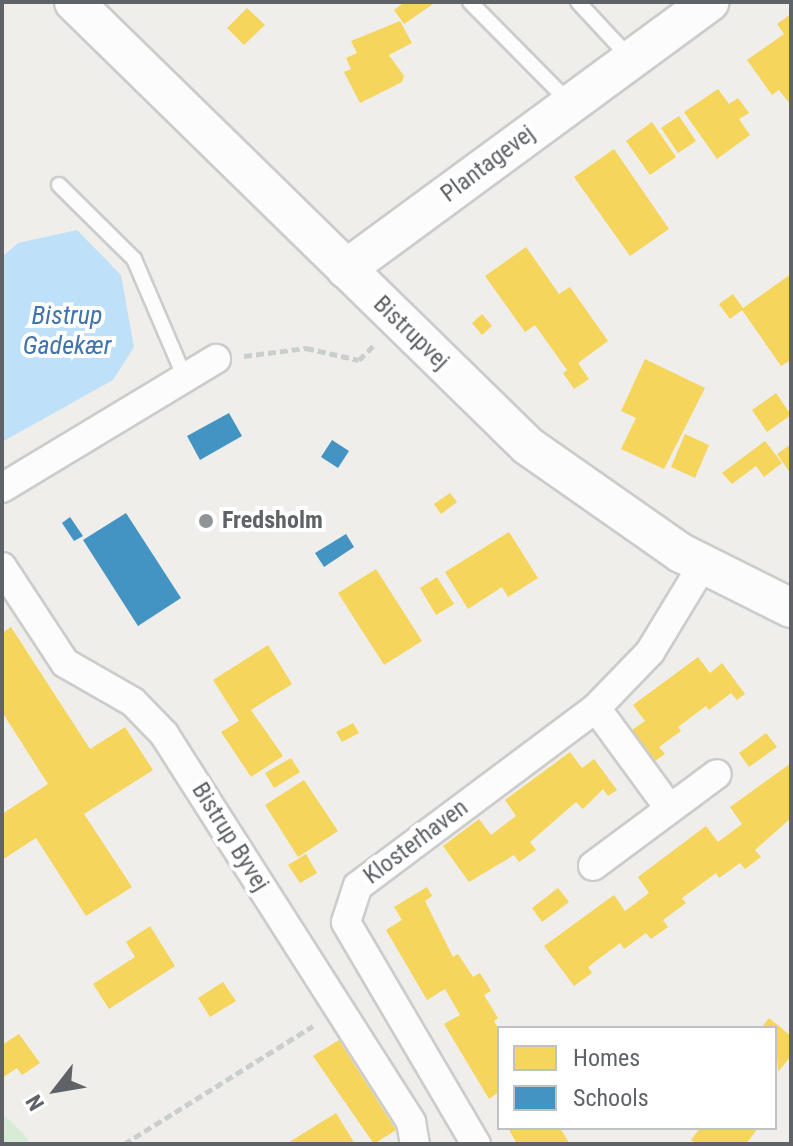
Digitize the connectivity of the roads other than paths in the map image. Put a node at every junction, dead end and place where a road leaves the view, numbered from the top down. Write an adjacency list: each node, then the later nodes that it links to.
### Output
1 (74, 2): 8 (main road, Bistrupvej)
2 (470, 2): 6 (lane)
3 (578, 2): 5 (lane)
4 (709, 2): 5 (main road, Plantagevej)
5 (631, 59): 6 (main road, Plantagevej)
6 (570, 103): 8 (main road, Plantagevej)
7 (59, 185): 10 (lane)
8 (346, 269): 12 (main road, Bistrupvej)
9 (216, 359): 10 (street)
10 (185, 378): 11 (street)
11 (2, 488)
12 (703, 565): 14 (main road, Bistrupvej); 15 (street, Klosterhaven)
13 (2, 567): 19 (street, Bistrup Byvej)
14 (785, 597)
15 (596, 708): 17 (street); 20 (street, Klosterhaven)
16 (717, 774): 17 (street)
17 (670, 809): 18 (street)
18 (593, 866)
19 (415, 1144)
20 (476, 1144)

